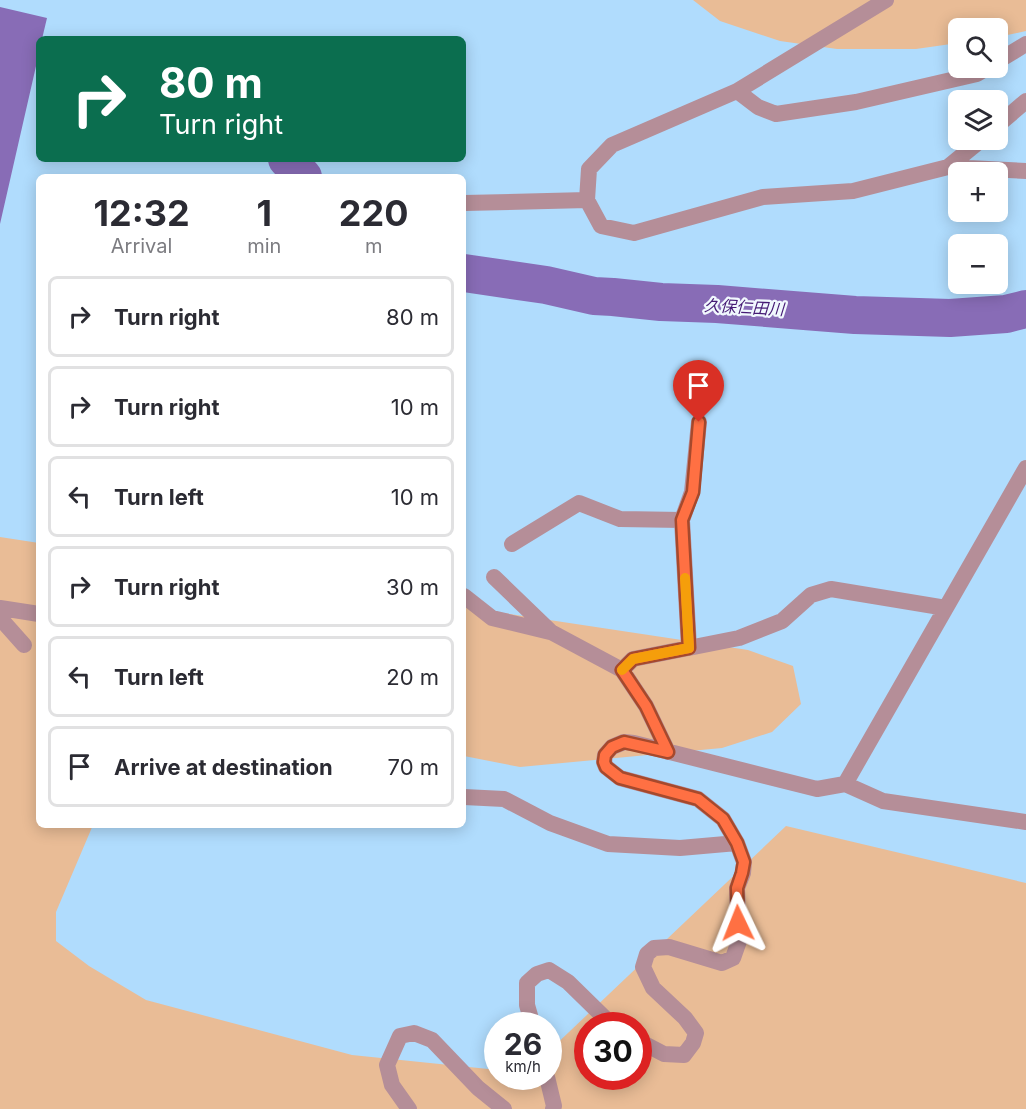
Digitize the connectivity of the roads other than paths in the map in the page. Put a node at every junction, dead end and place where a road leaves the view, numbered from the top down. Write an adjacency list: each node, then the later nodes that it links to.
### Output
1 (886, 0): 5 (street)
2 (1026, 44): 3 (street)
3 (1008, 55)
4 (960, 78): 5 (street)
5 (737, 91): 13 (street)
6 (1026, 101): 7 (street)
7 (1008, 116)
8 (969, 150): 9 (street)
9 (954, 162)
10 (948, 167): 13 (street)
11 (1008, 170): 12 (street)
12 (1026, 171)
13 (587, 200): 14 (street)
14 (466, 203)
15 (699, 422): 17 (street)
16 (1026, 468): 22 (street)
17 (682, 520): 18 (street); 27 (street)
18 (512, 544)
19 (494, 577): 25 (street)
20 (466, 598): 25 (street)
21 (0, 608): 23 (street)
22 (946, 608): 27 (street); 30 (street)
23 (36, 614)
24 (0, 618): 26 (street)
25 (551, 632): 28 (street)
26 (24, 645)
27 (689, 648): 28 (street)
28 (622, 670): 29 (street)
29 (668, 752): 30 (street); 33 (street)
30 (844, 784): 32 (street)
31 (466, 797): 33 (street)
32 (1026, 822)
33 (737, 843): 36 (street)
34 (529, 1012): 35 (street)
35 (599, 1012)
36 (652, 1048)
37 (550, 1090): 40 (street)
38 (409, 1109): 39 (street)
39 (504, 1109)
40 (553, 1109)

